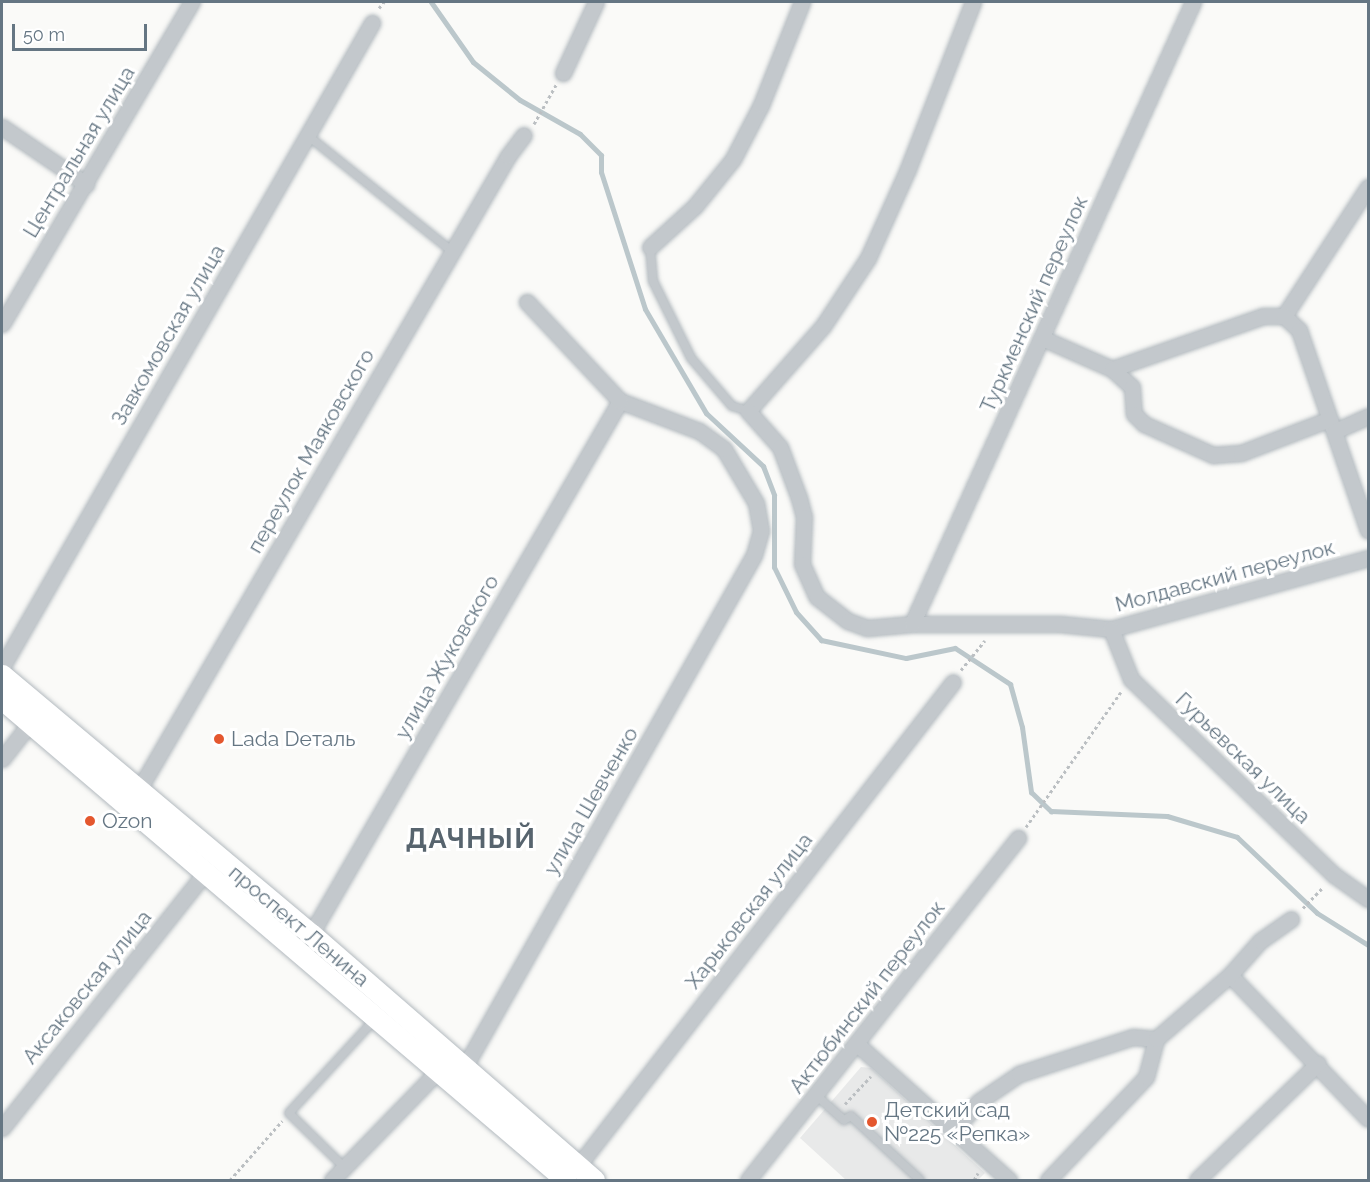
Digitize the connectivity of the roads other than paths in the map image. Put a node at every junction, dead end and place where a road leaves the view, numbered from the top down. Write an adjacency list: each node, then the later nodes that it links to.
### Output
1 (192, 2): 11 (street, Центральная улица)
2 (596, 2): 7 (street)
3 (802, 2): 13 (street)
4 (973, 2): 21 (street)
5 (1194, 2): 18 (street, Туркменский переулок)
6 (372, 23): 10 (street, Завкомовская улица)
7 (563, 73)
8 (2, 127): 11 (street)
9 (529, 129): 14 (street, переулок Маяковского)
10 (307, 135): 14 (lane); 28 (street, Завкомовская улица)
11 (86, 184): 17 (street, Центральная улица)
12 (1368, 187): 16 (street)
13 (650, 247): 21 (lane)
14 (452, 251): 34 (street, переулок Маяковского)
15 (527, 303): 20 (street)
16 (1284, 316): 19 (street); 23 (street)
17 (2, 324)
18 (1042, 338): 19 (street); 26 (street, Туркменский переулок)
19 (1112, 369): 23 (street)
20 (620, 401): 39 (street, улица Жуковского); 45 (street, улица Шевченко)
21 (748, 411): 26 (street, Молдавский переулок)
22 (1368, 416): 23 (street)
23 (1332, 425): 24 (street)
24 (1368, 530)
25 (1368, 558): 27 (street, Молдавский переулок)
26 (912, 624): 27 (street, Молдавский переулок)
27 (1111, 629): 37 (street, Гурьевская улица)
28 (2, 667)
29 (2, 675): 34 (main road, проспект Ленина)
30 (956, 678): 52 (street, Харьковская улица)
31 (2, 699): 32 (main road, проспект Ленина)
32 (30, 723): 33 (street); 36 (main road, проспект Ленина)
33 (2, 759)
34 (138, 791): 39 (main road, проспект Ленина)
35 (1018, 838): 43 (street, Актюбинский переулок)
36 (205, 873): 41 (main road, проспект Ленина); 49 (street, Аксаковская улица)
37 (1368, 899)
38 (1292, 919): 40 (street)
39 (311, 934): 45 (main road, проспект Ленина)
40 (1230, 975): 42 (street); 44 (street)
41 (376, 1018): 46 (main road, проспект Ленина); 51 (lane)
42 (1156, 1039): 50 (street); 58 (street)
43 (858, 1045): 47 (street, Актюбинский переулок); 50 (street)
44 (1318, 1063): 48 (street); 59 (street)
45 (464, 1068): 52 (main road, проспект Ленина)
46 (438, 1071): 51 (street); 52 (main road, проспект Ленина)
47 (817, 1096): 55 (street, Актюбинский переулок); 56 (lane)
48 (1368, 1119)
49 (2, 1128)
50 (954, 1131): 57 (street)
51 (345, 1168): 53 (street)
52 (563, 1175): 54 (main road, проспект Ленина)
53 (332, 1180)
54 (594, 1180)
55 (748, 1180)
56 (920, 1180)
57 (1009, 1180)
58 (1048, 1180)
59 (1197, 1180)

